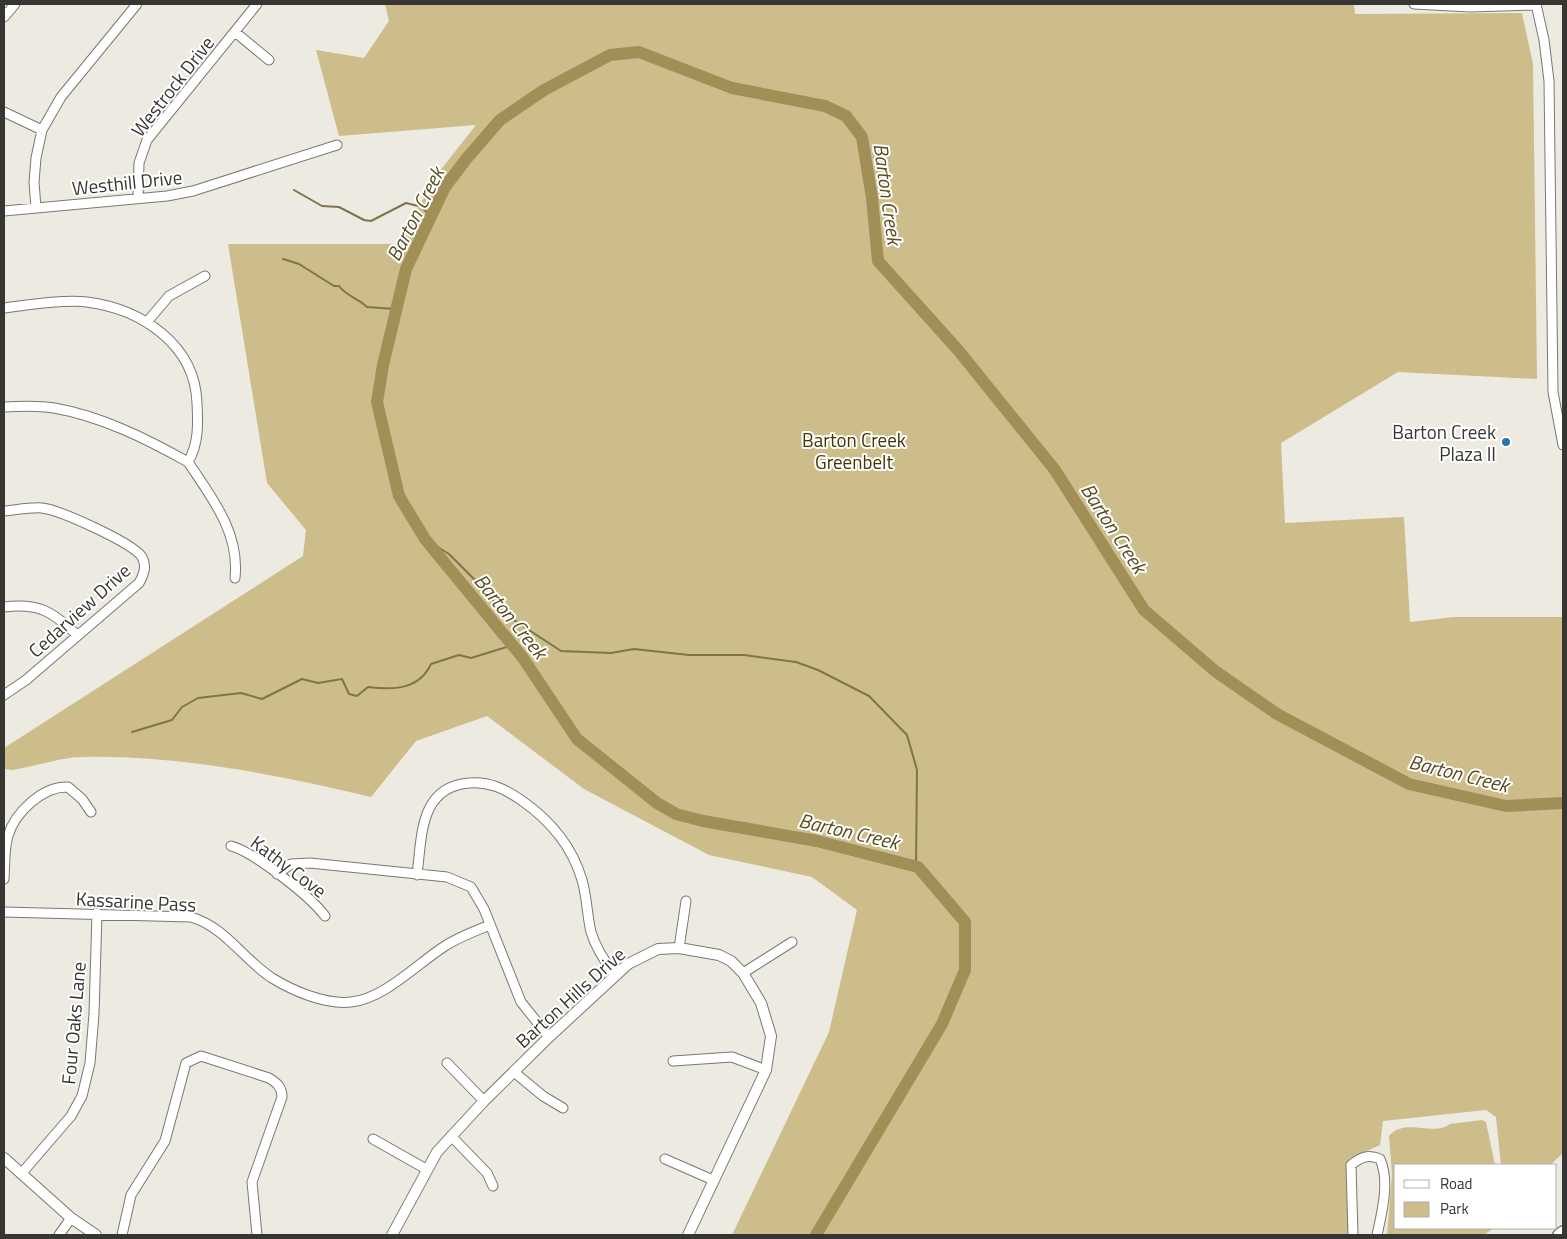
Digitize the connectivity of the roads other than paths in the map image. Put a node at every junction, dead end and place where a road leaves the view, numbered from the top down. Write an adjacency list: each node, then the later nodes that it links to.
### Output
1 (15, 4): 6 (street)
2 (137, 4): 10 (street)
3 (257, 4): 7 (street, Westrock Drive)
4 (1414, 4): 5 (street)
5 (1536, 4): 19 (street)
6 (4, 18)
7 (234, 32): 8 (street); 12 (street, Westrock Drive)
8 (269, 60)
9 (4, 112): 10 (street)
10 (42, 130): 13 (street)
11 (338, 146): 12 (street, Westhill Drive)
12 (138, 197): 13 (street, Westhill Drive)
13 (36, 208): 14 (street, Westhill Drive)
14 (4, 211)
15 (205, 276): 17 (street)
16 (4, 308): 17 (street)
17 (147, 322): 20 (street)
18 (4, 407): 20 (street)
19 (1563, 445)
20 (188, 462): 22 (street)
21 (4, 511): 24 (street, Cedarview Drive)
22 (235, 578)
23 (4, 607): 24 (street)
24 (77, 635): 25 (street, Cedarview Drive)
25 (4, 695)
26 (91, 812): 27 (street)
27 (5, 837): 31 (street)
28 (231, 846): 29 (street, Kathy Cove)
29 (277, 874): 30 (street); 35 (street, Kathy Cove)
30 (417, 874): 36 (street); 40 (street)
31 (4, 879)
32 (686, 900): 38 (street)
33 (4, 912): 34 (street, Kassarine Pass)
34 (97, 914): 36 (street, Kassarine Pass); 53 (street, Four Oaks Lane)
35 (325, 916)
36 (490, 925): 41 (street)
37 (792, 942): 39 (street)
38 (679, 948): 39 (street, Barton Hills Drive); 40 (street, Barton Hills Drive)
39 (743, 973): 44 (street, Barton Hills Drive)
40 (615, 975): 41 (street, Barton Hills Drive)
41 (548, 1037): 45 (street, Barton Hills Drive)
42 (673, 1062): 44 (street)
43 (447, 1063): 46 (street)
44 (766, 1070): 54 (street, Barton Hills Drive)
45 (514, 1072): 46 (street, Barton Hills Drive); 47 (street)
46 (484, 1101): 48 (street, Barton Hills Drive)
47 (563, 1108)
48 (451, 1136): 52 (street, Barton Hills Drive); 55 (street)
49 (372, 1139): 52 (street)
50 (4, 1158): 53 (street)
51 (665, 1159): 54 (street)
52 (426, 1169): 62 (street, Barton Hills Drive)
53 (21, 1174): 56 (street)
54 (713, 1180): 63 (street, Barton Hills Drive)
55 (494, 1186)
56 (71, 1218): 58 (street); 59 (street)
57 (1563, 1232): 66 (main road)
58 (59, 1235)
59 (96, 1235)
60 (122, 1235): 61 (street)
61 (257, 1235)
62 (392, 1235)
63 (688, 1235)
64 (1353, 1235): 65 (street)
65 (1377, 1235)
66 (1559, 1235)

